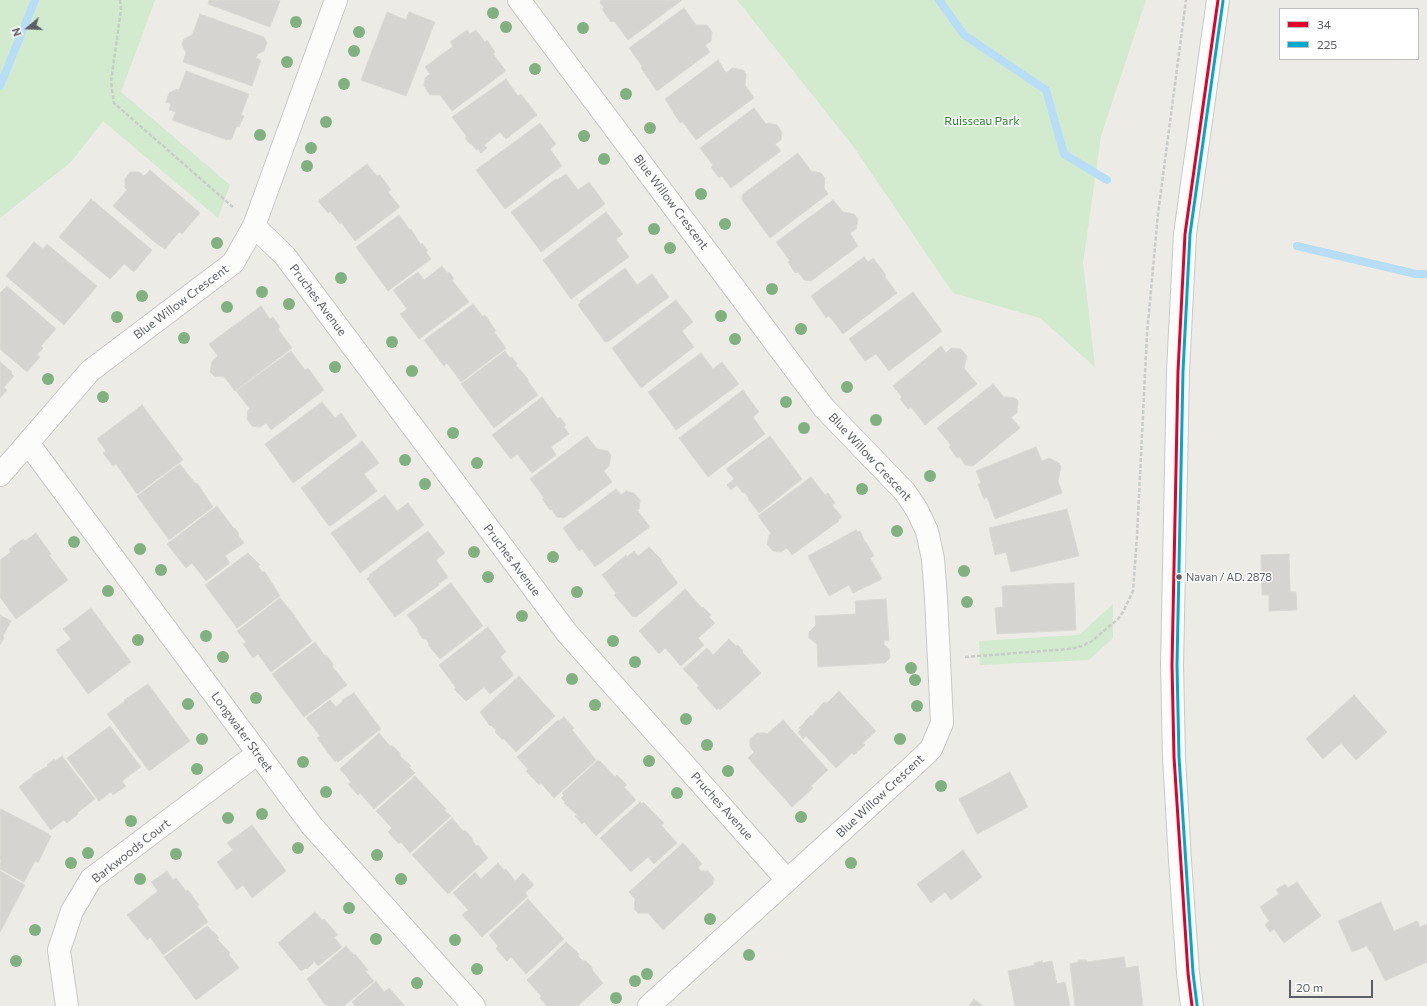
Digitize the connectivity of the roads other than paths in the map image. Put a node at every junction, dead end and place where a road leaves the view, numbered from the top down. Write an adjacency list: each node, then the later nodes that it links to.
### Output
1 (336, 0): 4 (street, Blue Willow Crescent)
2 (519, 0): 8 (street, Blue Willow Crescent)
3 (1218, 0): 12 (street)
4 (254, 226): 5 (street, Blue Willow Crescent); 8 (street, Pruches Avenue)
5 (28, 443): 6 (street, Blue Willow Crescent); 7 (street, Longwater Street)
6 (0, 475)
7 (258, 753): 9 (street, Barkwoods Court); 10 (street, Longwater Street)
8 (788, 880): 11 (street, Blue Willow Crescent)
9 (68, 1006)
10 (474, 1006)
11 (649, 1006)
12 (1192, 1006)

